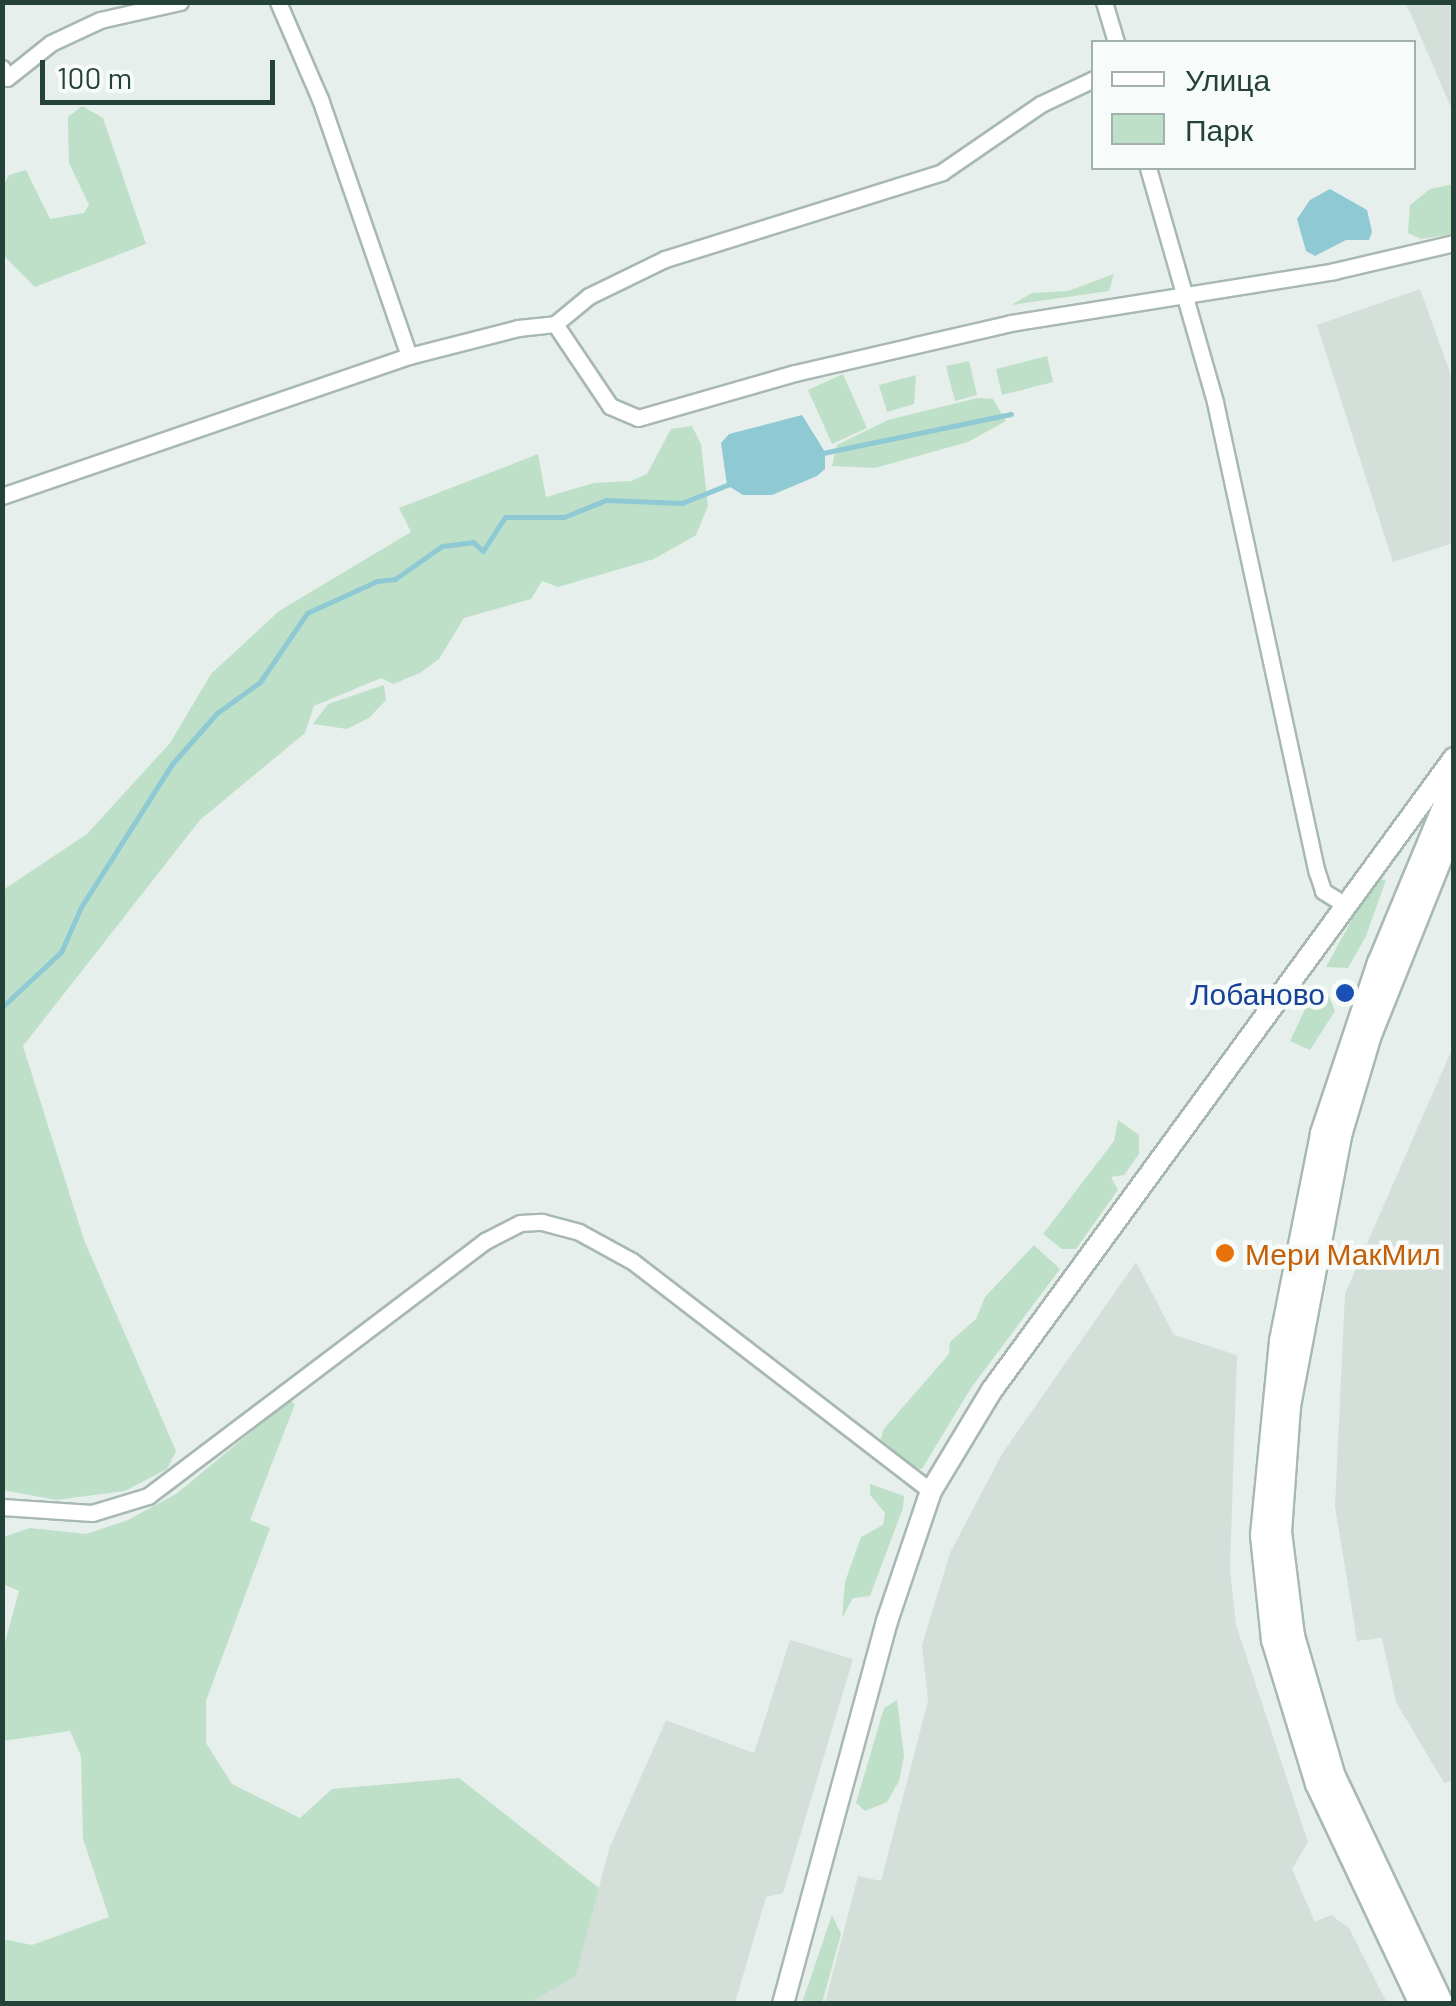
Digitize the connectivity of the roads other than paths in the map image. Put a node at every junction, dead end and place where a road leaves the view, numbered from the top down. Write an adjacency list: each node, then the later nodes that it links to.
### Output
1 (180, 2): 5 (street)
2 (278, 2): 11 (street)
3 (1104, 2): 4 (street)
4 (1115, 40)
5 (2, 68)
6 (1091, 81): 10 (street)
7 (1149, 170): 9 (street)
8 (1454, 244): 9 (street)
9 (1187, 297): 10 (street); 18 (street)
10 (556, 324): 11 (street)
11 (409, 356): 12 (street)
12 (2, 496)
13 (1454, 758): 16 (street)
14 (1454, 783): 17 (main road)
15 (1454, 824): 17 (main road)
16 (1392, 840): 17 (street); 18 (street)
17 (1432, 852): 22 (main road); 23 (main road)
18 (1344, 904): 19 (street)
19 (931, 1491): 20 (street); 21 (street)
20 (2, 1507)
21 (783, 2004)
22 (1421, 2004)
23 (1442, 2004)

